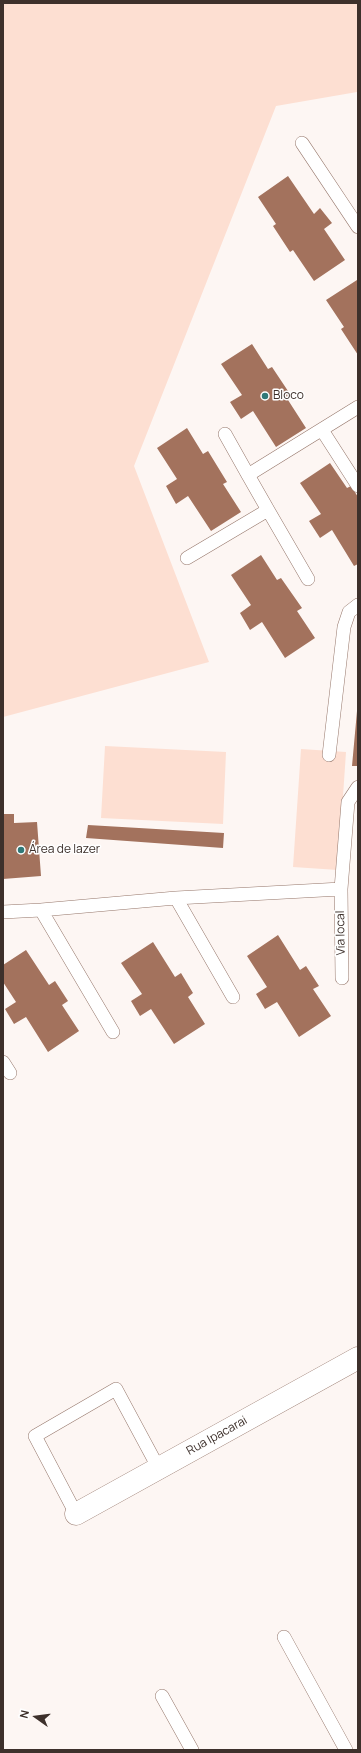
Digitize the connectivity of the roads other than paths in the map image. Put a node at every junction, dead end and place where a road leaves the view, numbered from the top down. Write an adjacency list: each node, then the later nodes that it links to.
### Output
1 (302, 143): 2 (lane)
2 (358, 227)
3 (358, 407): 4 (lane)
4 (322, 430): 6 (lane); 7 (lane)
5 (225, 434): 6 (lane)
6 (248, 475): 8 (lane)
7 (358, 486)
8 (268, 510): 9 (lane); 10 (lane)
9 (187, 558)
10 (308, 579)
11 (358, 605): 12 (lane)
12 (329, 755)
13 (358, 787): 14 (lane, Via local)
14 (341, 889): 15 (lane); 18 (lane, Via local)
15 (176, 898): 16 (lane); 19 (lane)
16 (41, 910): 17 (lane); 20 (lane)
17 (3, 912)
18 (342, 978)
19 (233, 997)
20 (113, 1032)
21 (3, 1062): 22 (lane)
22 (10, 1073)
23 (358, 1358): 24 (street, Rua Ipacarai)
24 (159, 1468): 25 (street, Rua Ipacarai); 25 (lane)
25 (76, 1514)
26 (284, 1637): 29 (lane)
27 (162, 1696): 28 (lane)
28 (192, 1750)
29 (346, 1750)

